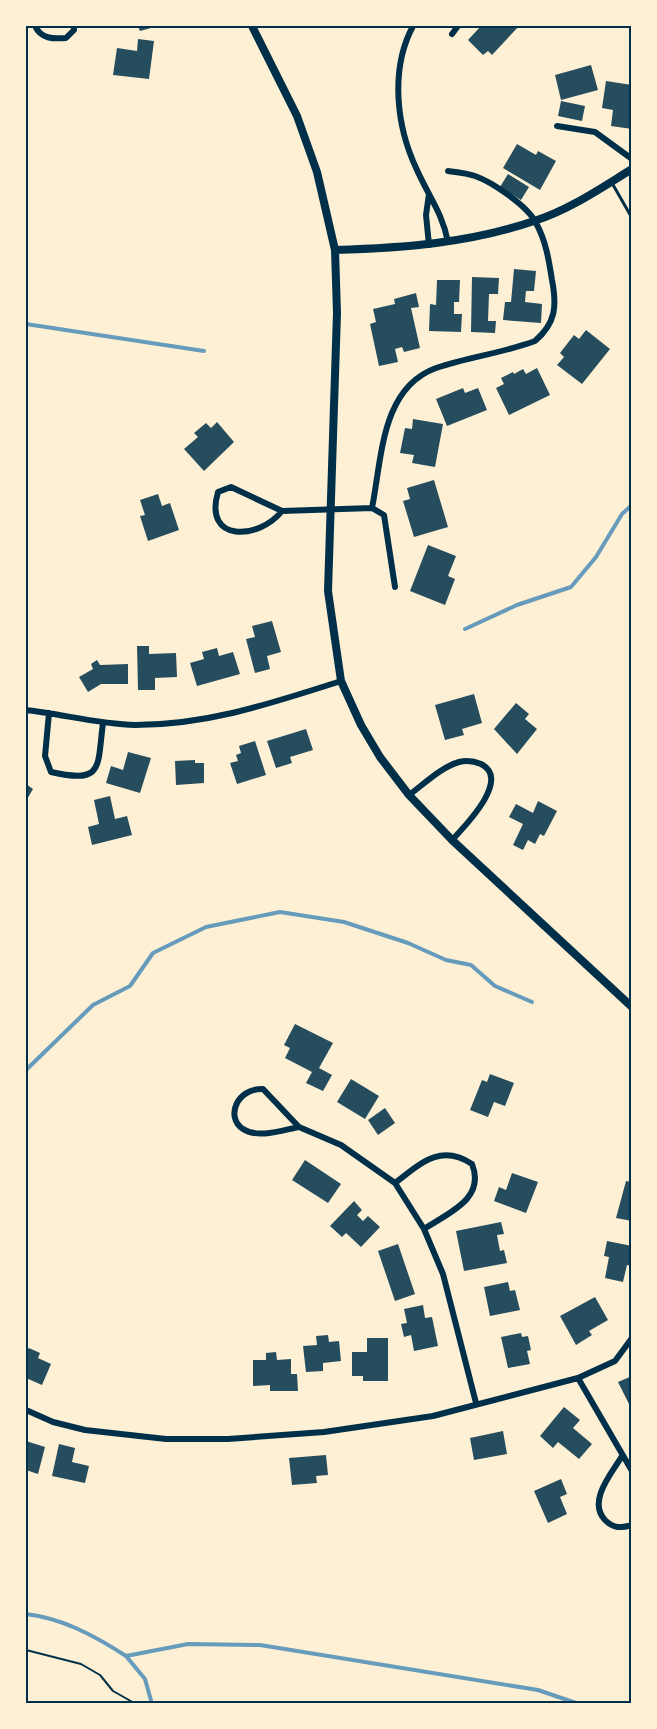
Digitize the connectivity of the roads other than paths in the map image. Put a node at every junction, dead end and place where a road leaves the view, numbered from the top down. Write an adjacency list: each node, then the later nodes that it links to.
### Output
1 (35, 26): 2 (street)
2 (74, 26)
3 (252, 26): 17 (street)
4 (413, 26): 12 (street)
5 (458, 26): 6 (street)
6 (452, 34)
7 (557, 126): 8 (street)
8 (632, 159)
9 (632, 170): 11 (street)
10 (448, 171): 14 (street)
11 (611, 182): 13 (lane); 14 (street)
12 (429, 193): 15 (street); 16 (street)
13 (632, 218)
14 (536, 221): 15 (street); 18 (street)
15 (448, 242): 16 (street)
16 (429, 245): 17 (street)
17 (335, 250): 20 (street)
18 (372, 508): 20 (street); 21 (street)
19 (282, 511): 19 (street); 20 (street)
20 (330, 511): 22 (street)
21 (395, 587)
22 (341, 681): 25 (street); 26 (street)
23 (26, 710): 24 (street)
24 (49, 713): 25 (street); 25 (street)
25 (103, 723)
26 (409, 795): 27 (street); 27 (street)
27 (452, 840): 28 (street)
28 (632, 1007)
29 (299, 1127): 29 (street); 30 (street)
30 (395, 1184): 31 (street); 31 (street)
31 (424, 1229): 34 (street)
32 (632, 1338): 33 (street)
33 (578, 1378): 34 (street); 36 (street)
34 (476, 1403): 35 (street)
35 (26, 1410)
36 (622, 1456): 37 (street); 38 (street)
37 (632, 1472)
38 (632, 1525)

